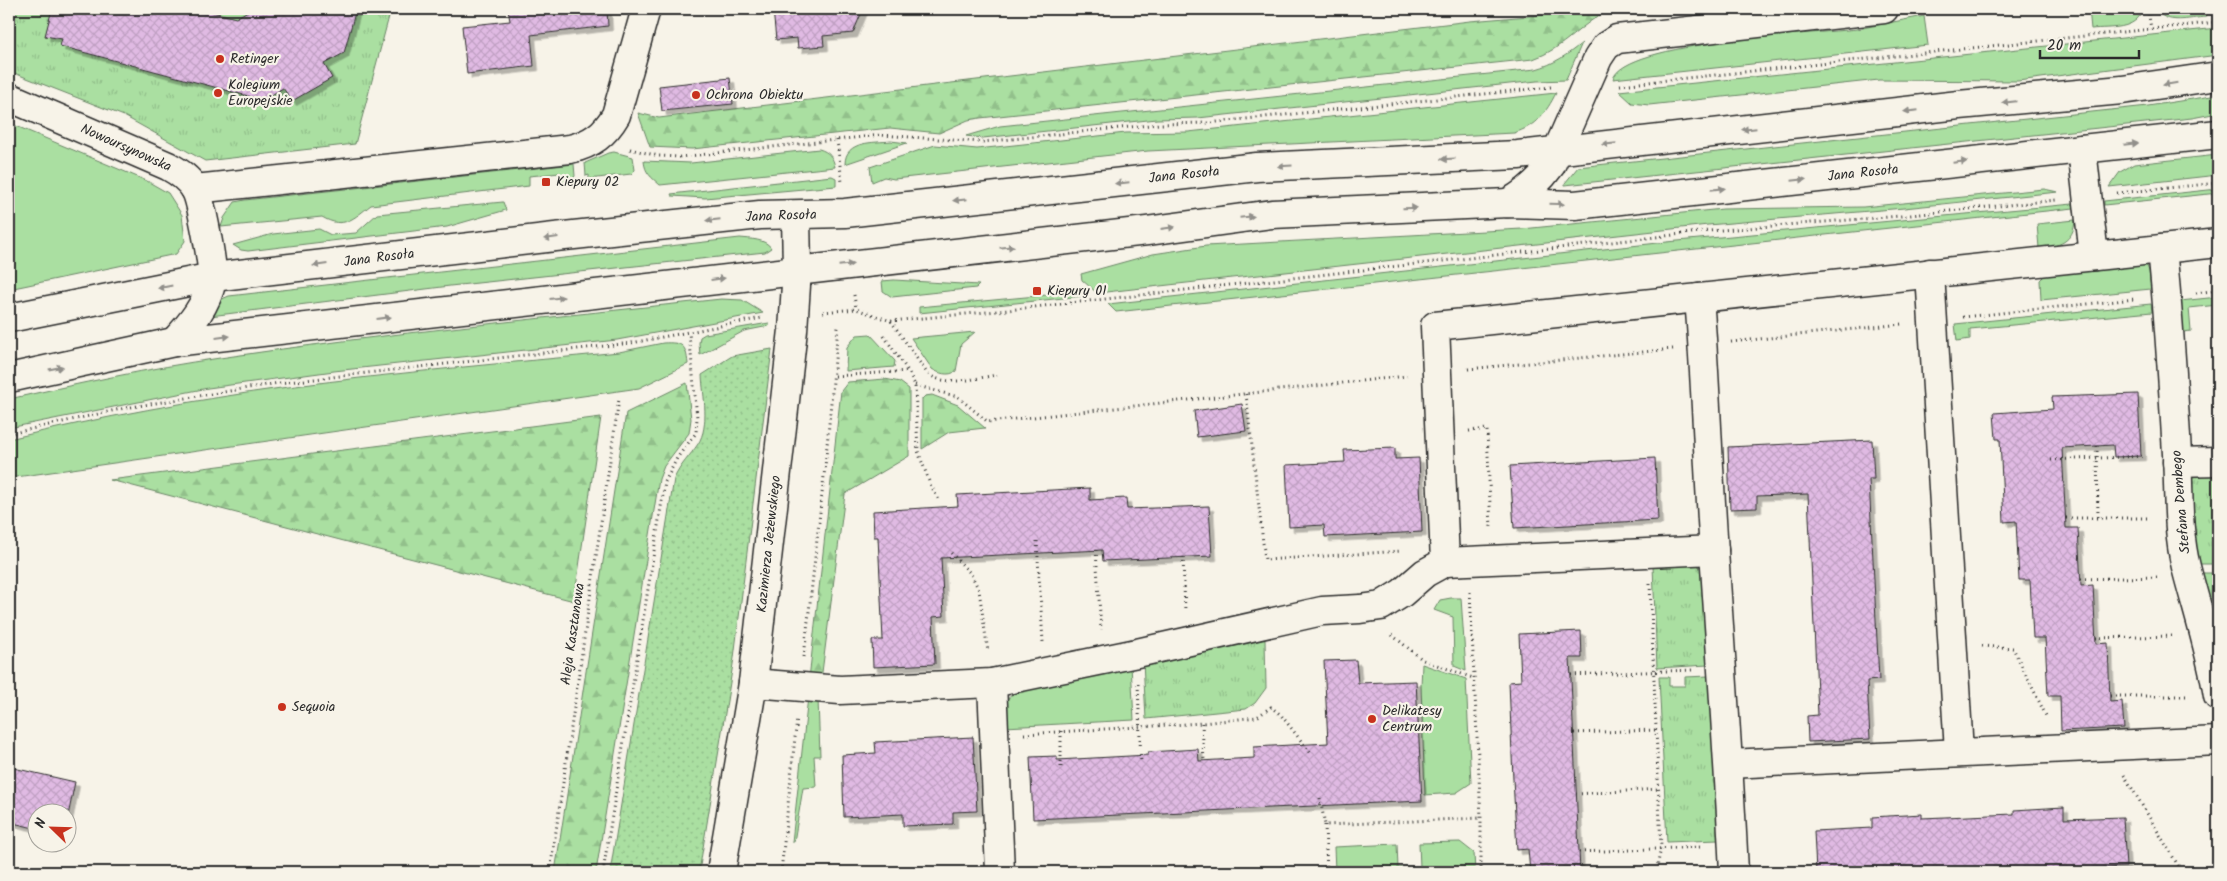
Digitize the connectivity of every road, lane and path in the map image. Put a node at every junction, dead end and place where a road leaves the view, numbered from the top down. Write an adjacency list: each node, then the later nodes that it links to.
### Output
1 (646, 9): 13 (street)
2 (1884, 9): 4 (street, Jana Rosoła)
3 (2148, 9): 6 (path)
4 (1687, 20): 15 (street, Jana Rosoła)
5 (2218, 22): 6 (path)
6 (2151, 29): 8 (path)
7 (2218, 76): 15 (street, Jana Rosoła, one-way to 15)
8 (1615, 85)
9 (1556, 87): 12 (path)
10 (9, 97): 18 (street, Nowoursynowska)
11 (2218, 134): 14 (street, Jana Rosoła, one-way to 11)
12 (837, 140): 13 (path); 17 (path)
13 (594, 141): 18 (street)
14 (2082, 149): 19 (street); 20 (street, Jana Rosoła, one-way to 14)
15 (1558, 150): 20 (street, Jana Rosoła); 21 (street, Jana Rosoła, one-way to 21)
16 (2218, 183): 19 (path)
17 (842, 188)
18 (195, 190): 27 (street, Nowoursynowska)
19 (2086, 197): 24 (street); 34 (path)
20 (1508, 203): 25 (street, Jana Rosoła, one-way to 20)
21 (796, 215): 25 (street, Kazimierza Jeżewskiego); 27 (street, Jana Rosoła, one-way to 27)
22 (2218, 243): 23 (street)
23 (2162, 249): 24 (street); 29 (street, Stefana Dembego)
24 (2094, 256): 26 (street)
25 (797, 270): 39 (street, Jana Rosoła, one-way to 25); 83 (street, Kazimierza Jeżewskiego)
26 (1930, 273): 30 (street); 35 (street)
27 (212, 278): 33 (street, Jana Rosoła, one-way to 33); 39 (street, Nowoursynowska)
28 (2218, 290): 29 (path)
29 (2167, 296): 35 (path); 54 (street, Stefana Dembego)
30 (1699, 298): 40 (street); 68 (street)
31 (816, 313): 34 (path)
32 (767, 317): 37 (path)
33 (9, 318)
34 (891, 321): 45 (path)
35 (1933, 321): 40 (path); 98 (street)
36 (838, 327): 44 (path)
37 (688, 332): 51 (path); 113 (path)
38 (884, 336): 42 (path)
39 (174, 342): 46 (street, Jana Rosoła, one-way to 39)
40 (1703, 346): 41 (path); 63 (street)
41 (1459, 370)
42 (908, 371): 44 (path); 47 (path)
43 (1414, 375): 48 (path)
44 (835, 376): 85 (path)
45 (997, 376)
46 (9, 378)
47 (915, 385): 48 (path); 57 (path)
48 (1246, 394): 64 (path)
49 (620, 399): 112 (path, Aleja Kasztanowa)
50 (1460, 431): 68 (path)
51 (9, 434)
52 (2097, 446): 53 (path)
53 (2097, 458): 54 (path); 55 (path); 59 (path)
54 (2177, 459): 56 (street); 60 (street, Stefana Dembego)
55 (2051, 460)
56 (2218, 461)
57 (940, 502)
58 (2066, 518): 59 (path)
59 (2098, 518): 60 (path)
60 (2180, 518): 69 (street, Stefana Dembego)
61 (1037, 541): 79 (path)
62 (1096, 550): 77 (path)
63 (1714, 550): 66 (street); 78 (street)
64 (1404, 551)
65 (952, 553): 84 (path)
66 (1649, 553): 68 (street); 80 (path)
67 (1182, 558): 74 (path)
68 (1469, 561): 71 (street); 82 (path)
69 (2190, 576): 70 (path); 72 (street, Stefana Dembego)
70 (2081, 579)
71 (1360, 609): 74 (street); 82 (path)
72 (2204, 636): 73 (path); 88 (street, Stefana Dembego)
73 (2096, 638)
74 (1186, 641): 76 (street)
75 (1979, 643): 97 (path)
76 (1136, 653): 77 (street); 90 (path)
77 (1103, 660): 79 (street)
78 (1723, 669): 80 (path); 102 (street)
79 (1044, 672): 84 (street)
80 (1653, 672): 81 (path); 91 (path)
81 (1571, 675)
82 (1472, 678): 107 (path)
83 (753, 683): 85 (street); 114 (street, Kazimierza Jeżewskiego)
84 (992, 683): 85 (street); 94 (street)
85 (800, 688): 115 (path)
86 (2110, 696): 87 (path)
87 (2189, 696)
88 (2218, 696)
89 (1202, 723): 90 (path); 99 (path); 100 (path)
90 (1141, 726): 92 (path); 101 (path)
91 (1655, 730): 93 (path); 104 (path)
92 (1061, 731): 94 (path); 103 (path)
93 (1574, 733)
94 (994, 736): 116 (street)
95 (2218, 741): 96 (street)
96 (2108, 746): 97 (street); 120 (path)
97 (2061, 748): 98 (street)
98 (1959, 752): 102 (street)
99 (1312, 755)
100 (1204, 761)
101 (1141, 764)
102 (1729, 764): 111 (street)
103 (1061, 768)
104 (1658, 789): 105 (path); 109 (path)
105 (1576, 794)
106 (1320, 798): 108 (path)
107 (1481, 818): 108 (path); 118 (path)
108 (1325, 825): 117 (path)
109 (1661, 848): 110 (path); 111 (path); 119 (path)
110 (1579, 852)
111 (1733, 859)
112 (550, 872)
113 (603, 872)
114 (721, 872)
115 (781, 872)
116 (1000, 872)
117 (1327, 872)
118 (1481, 872)
119 (1656, 872)
120 (2182, 872)

